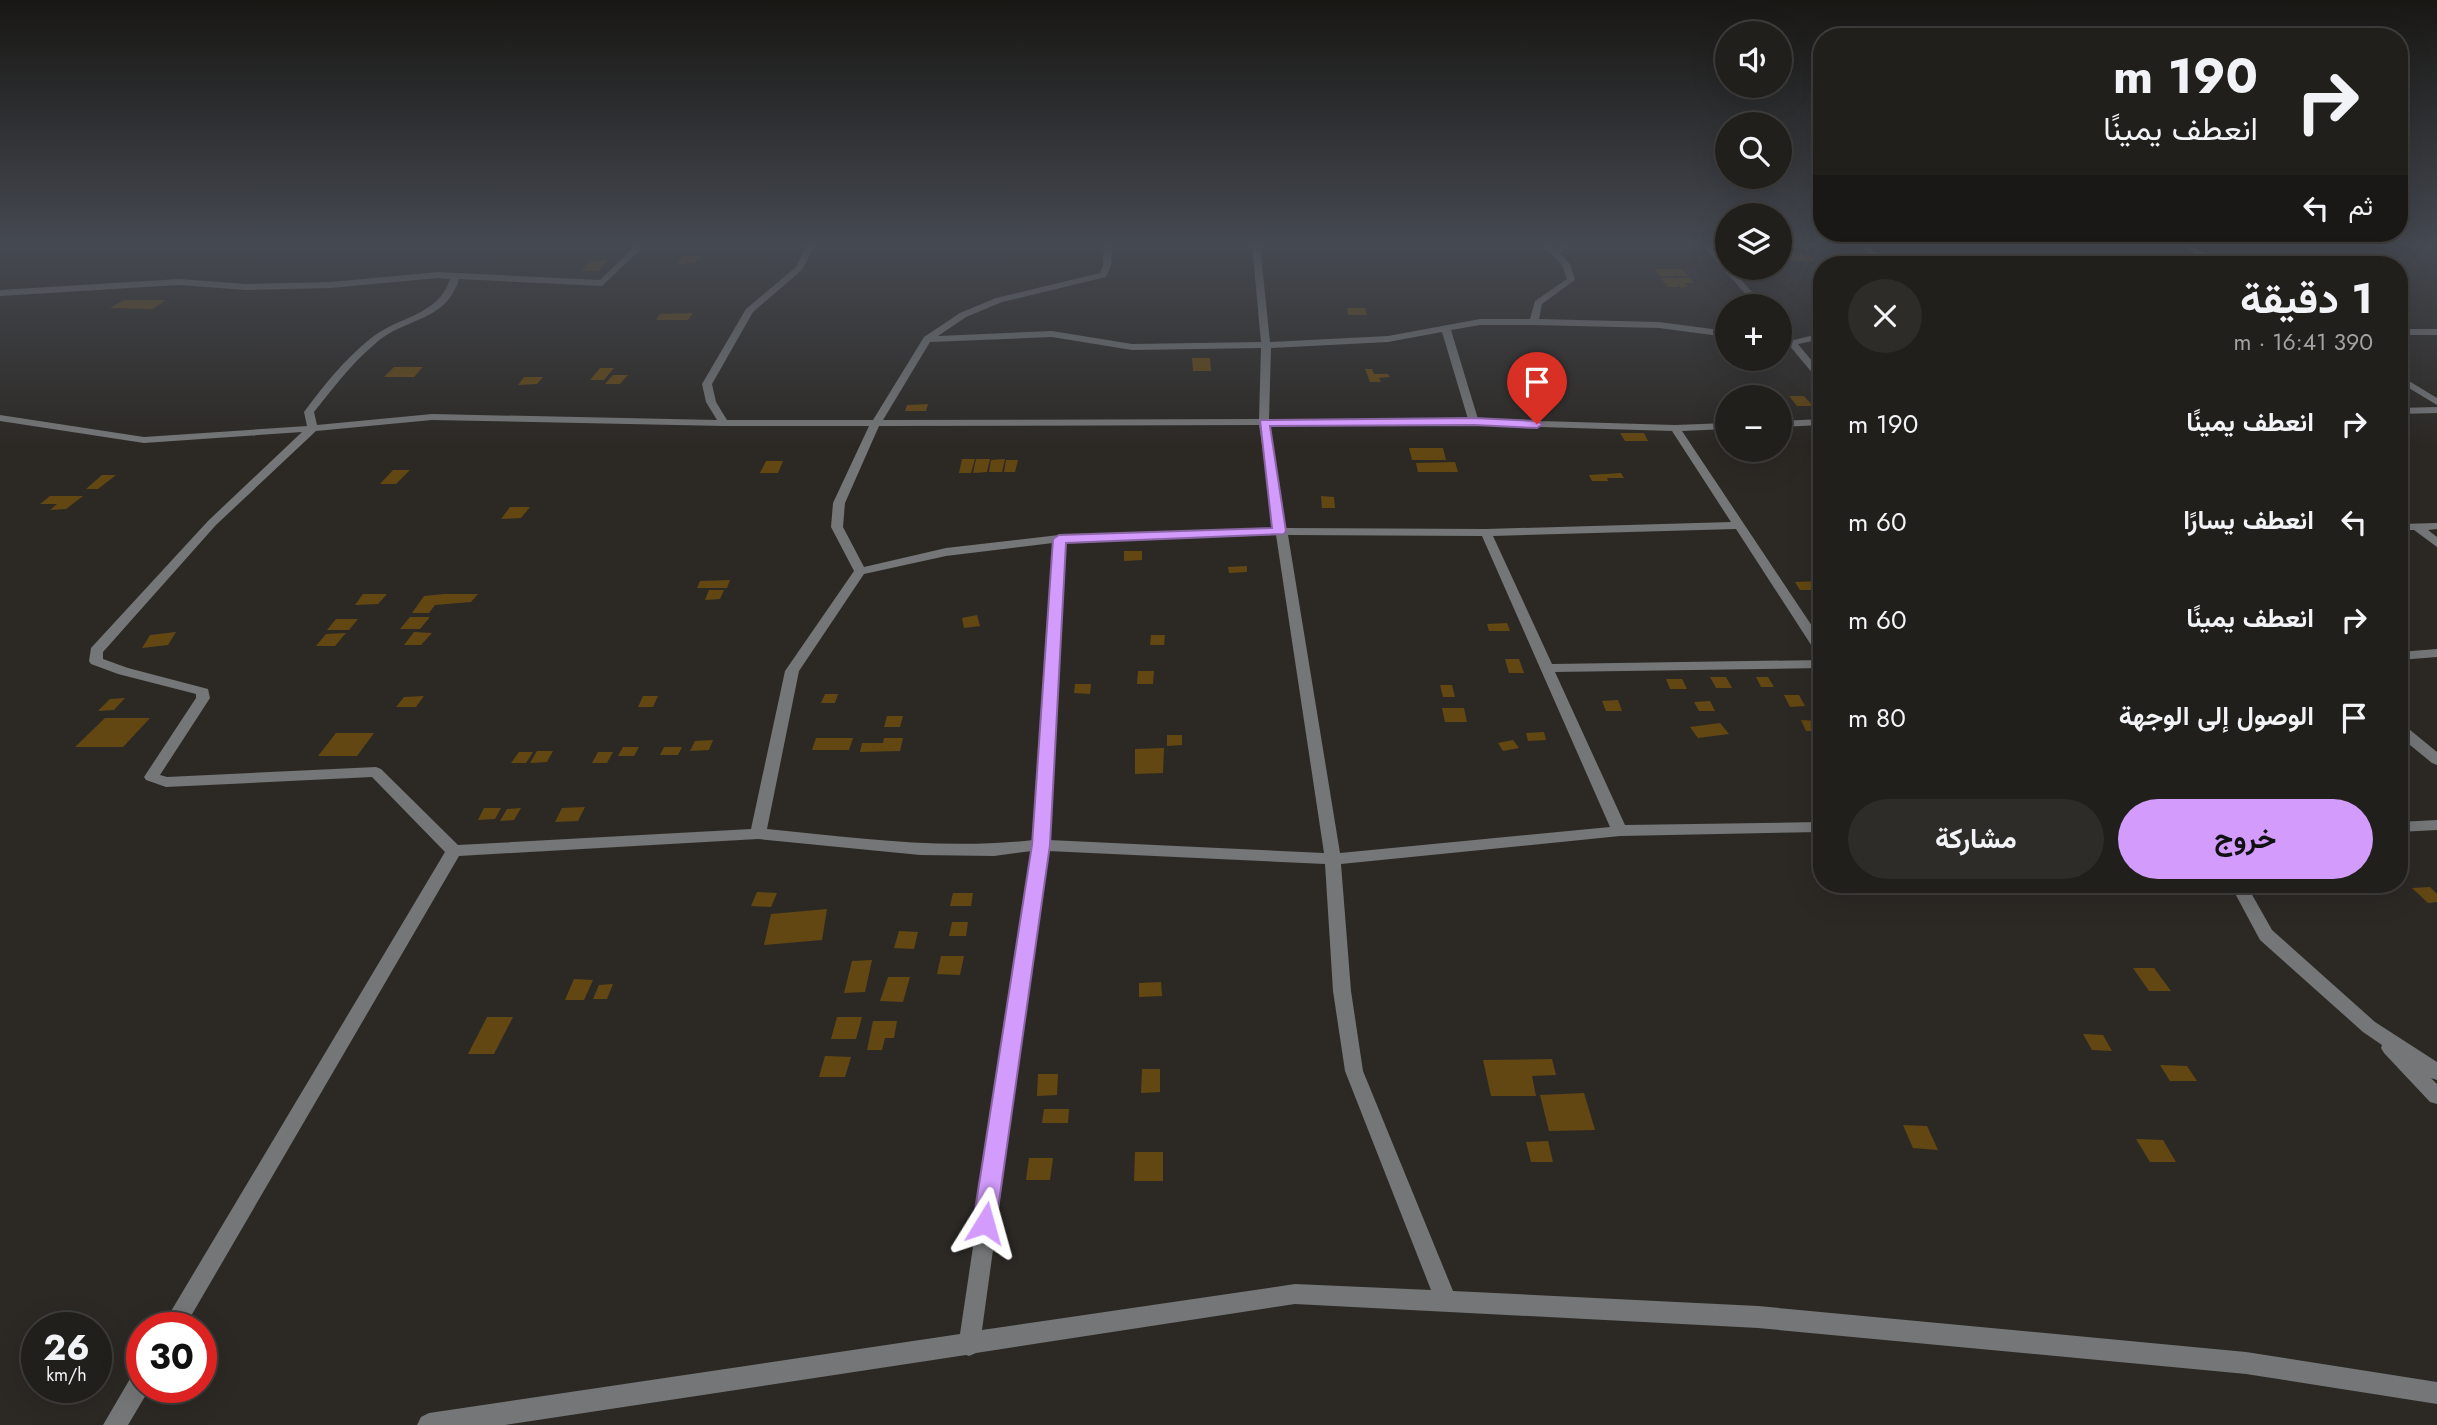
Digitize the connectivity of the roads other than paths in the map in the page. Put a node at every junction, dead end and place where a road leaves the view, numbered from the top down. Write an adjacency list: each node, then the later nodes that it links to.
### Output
1 (432, 312): 28 (street)
2 (749, 312): 23 (street)
3 (971, 312): 12 (street)
4 (1263, 312): 14 (street)
5 (1536, 312): 6 (street)
6 (1534, 322): 7 (street); 8 (street)
7 (1446, 330): 14 (street); 21 (street)
8 (1715, 332)
9 (2408, 332): 10 (street)
10 (2437, 332)
11 (1813, 338): 13 (street)
12 (927, 339): 14 (street); 26 (street)
13 (1792, 343): 15 (street)
14 (1266, 345): 24 (street)
15 (1813, 368)
16 (2408, 384): 17 (street)
17 (2437, 402)
18 (2437, 410): 19 (street)
19 (2408, 411)
20 (0, 418): 28 (street)
21 (1474, 422): 24 (street); 29 (street)
22 (1813, 422): 25 (street)
23 (724, 423): 26 (street); 28 (street)
24 (1264, 423): 26 (street); 34 (street)
25 (1792, 423)
26 (875, 424): 38 (street)
27 (1715, 426): 29 (street)
28 (313, 428): 52 (street)
29 (1675, 428): 30 (street)
30 (1739, 525): 35 (street); 39 (street)
31 (2437, 526): 33 (street)
32 (2408, 527): 33 (street)
33 (2417, 527): 37 (street)
34 (1279, 531): 35 (street); 36 (street); 53 (street)
35 (1486, 533): 43 (street)
36 (1059, 539): 38 (street); 51 (street)
37 (2437, 543)
38 (860, 571): 50 (street)
39 (1813, 637)
40 (2437, 653): 41 (street)
41 (2408, 655)
42 (1813, 664): 43 (street)
43 (1548, 668): 49 (street)
44 (2408, 736): 45 (street)
45 (2437, 760)
46 (2437, 825): 48 (street)
47 (1813, 827): 49 (street)
48 (2408, 827)
49 (1620, 831): 53 (street)
50 (758, 834): 51 (street); 52 (street)
51 (1041, 845): 53 (street); 60 (street)
52 (454, 851): 59 (street)
53 (1334, 859): 58 (street)
54 (2243, 893): 55 (street)
55 (2369, 1027): 56 (street); 57 (street)
56 (2437, 1072)
57 (2437, 1096)
58 (1447, 1303): 60 (street); 61 (street)
59 (181, 1312)
60 (969, 1345): 64 (street)
61 (2437, 1392)
62 (128, 1403): 63 (street)
63 (115, 1425)
64 (429, 1425)

